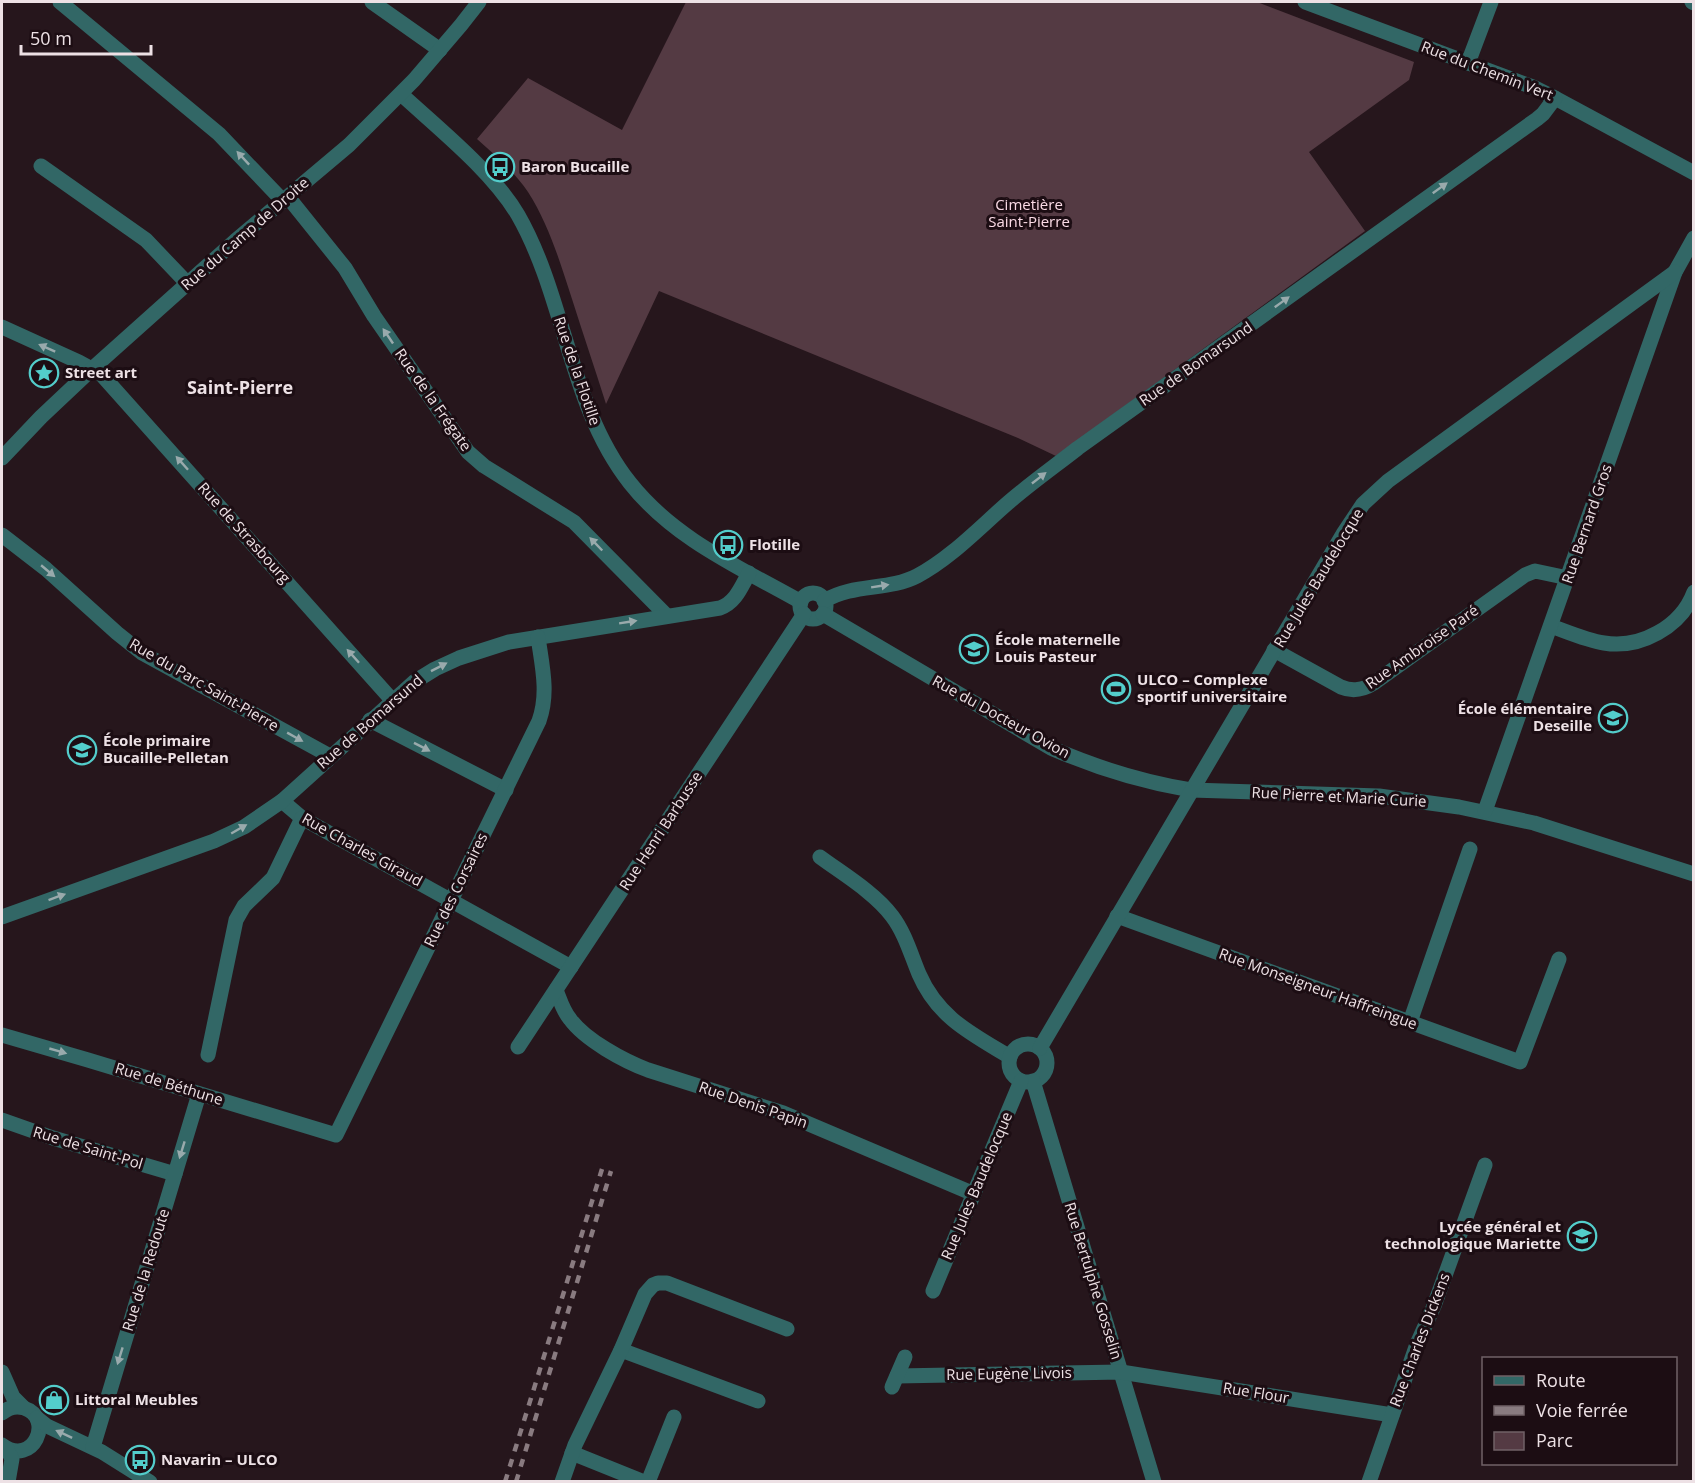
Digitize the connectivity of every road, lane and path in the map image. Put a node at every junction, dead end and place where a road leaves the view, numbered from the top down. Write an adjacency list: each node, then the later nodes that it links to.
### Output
1 (60, 2): 12 (street, Rue de la Frégate, one-way to 1)
2 (372, 2): 6 (street)
3 (479, 2): 6 (street, Rue du Camp de Droite)
4 (1305, 2): 7 (street, Rue du Chemin Vert)
5 (1491, 2): 7 (street)
6 (440, 50): 8 (street, Rue du Camp de Droite)
7 (1468, 63): 9 (street, Rue du Chemin Vert)
8 (401, 94): 12 (street, Rue du Camp de Droite); 20 (street, Rue de la Flotille)
9 (1555, 98): 11 (street, Rue du Chemin Vert); 23 (street, Rue de Bomarsund, one-way to 9)
10 (41, 166): 15 (street)
11 (1694, 172)
12 (285, 199): 15 (street, Rue du Camp de Droite); 25 (street, Rue de la Frégate, one-way to 12)
13 (1694, 238): 14 (street, Rue Bernard Gros)
14 (1675, 272): 21 (street, Rue Bernard Gros); 28 (street, Rue Jules Baudelocque)
15 (187, 284): 17 (street, Rue du Camp de Droite)
16 (2, 327): 17 (street, Rue de Strasbourg, one-way to 16)
17 (93, 368): 18 (street, Rue du Camp de Droite); 29 (street, Rue de Strasbourg, one-way to 17)
18 (2, 458)
19 (2, 535): 31 (street, Rue du Parc Saint-Pierre, one-way to 31)
20 (749, 573): 24 (street, Rue de la Flotille); 25 (street, Rue de Bomarsund)
21 (1568, 578): 26 (street, Rue Bernard Gros); 28 (street, Rue Ambroise Paré)
22 (1694, 592): 26 (street)
23 (824, 607): 24 (street); 24 (street); 33 (street, Rue du Docteur Ovion)
24 (802, 608): 44 (street, Rue Henri Barbusse)
25 (667, 616): 27 (street, Rue de Bomarsund, one-way to 25)
26 (1551, 626): 35 (street, Rue Bernard Gros)
27 (538, 637): 29 (street, Rue de Bomarsund, one-way to 27); 32 (street, Rue des Corsaires)
28 (1275, 650): 33 (street, Rue Jules Baudelocque)
29 (392, 700): 30 (street, Rue de Bomarsund)
30 (370, 720): 31 (street, Rue de Bomarsund); 32 (street, one-way to 32)
31 (330, 756): 34 (street, Rue de Bomarsund)
32 (506, 790): 40 (street, Rue des Corsaires)
33 (1191, 790): 35 (street, Rue Pierre et Marie Curie); 41 (street, Rue Jules Baudelocque)
34 (282, 801): 36 (street, Rue Charles Giraud); 42 (street, Rue de Bomarsund, one-way to 34)
35 (1485, 811): 39 (street, Rue Pierre et Marie Curie)
36 (302, 818): 40 (street, Rue Charles Giraud); 50 (street)
37 (1470, 849): 46 (street)
38 (820, 857): 51 (street)
39 (1694, 874)
40 (451, 900): 44 (street, Rue Charles Giraud); 55 (street, Rue des Corsaires)
41 (1117, 916): 46 (street, Rue Monseigneur Haffreingue); 49 (street, Rue Jules Baudelocque)
42 (2, 917)
43 (1558, 959): 46 (street, Rue Monseigneur Haffreingue)
44 (571, 967): 45 (street, Rue Henri Barbusse)
45 (556, 990): 48 (street, Rue Henri Barbusse); 58 (street, Rue Denis Papin)
46 (1410, 1022)
47 (2, 1035): 53 (street, Rue de Béthune, one-way to 53)
48 (518, 1047)
49 (1040, 1048): 51 (street); 52 (street)
50 (208, 1055)
51 (1010, 1057): 52 (street)
52 (1027, 1081): 58 (street, Rue Jules Baudelocque); 64 (street, Rue Bertulphe Gosselin)
53 (199, 1094): 55 (street, Rue de Béthune); 57 (street, Rue de la Redoute, one-way to 57)
54 (2, 1120): 57 (street, Rue de Saint-Pol)
55 (336, 1135)
56 (1485, 1165): 67 (street, Rue Charles Dickens)
57 (175, 1174): 71 (street, Rue de la Redoute, one-way to 71)
58 (974, 1194): 59 (street, Rue Jules Baudelocque)
59 (933, 1291)
60 (787, 1329): 61 (street)
61 (621, 1350): 65 (street); 72 (street)
62 (905, 1357): 64 (street, Rue Eugène Livois)
63 (2, 1372): 66 (street)
64 (1121, 1372): 67 (street, Rue Flour); 77 (street, Rue Bertulphe Gosselin)
65 (758, 1401)
66 (9, 1408): 69 (street)
67 (1392, 1415): 78 (street, Rue Charles Dickens)
68 (674, 1417): 76 (street)
69 (37, 1418): 70 (street); 71 (street, one-way to 69)
70 (4, 1447): 74 (street)
71 (93, 1447): 73 (street)
72 (572, 1454): 75 (street); 76 (street)
73 (147, 1480)
74 (8, 1482)
75 (562, 1482)
76 (646, 1482)
77 (1154, 1482)
78 (1369, 1482)

